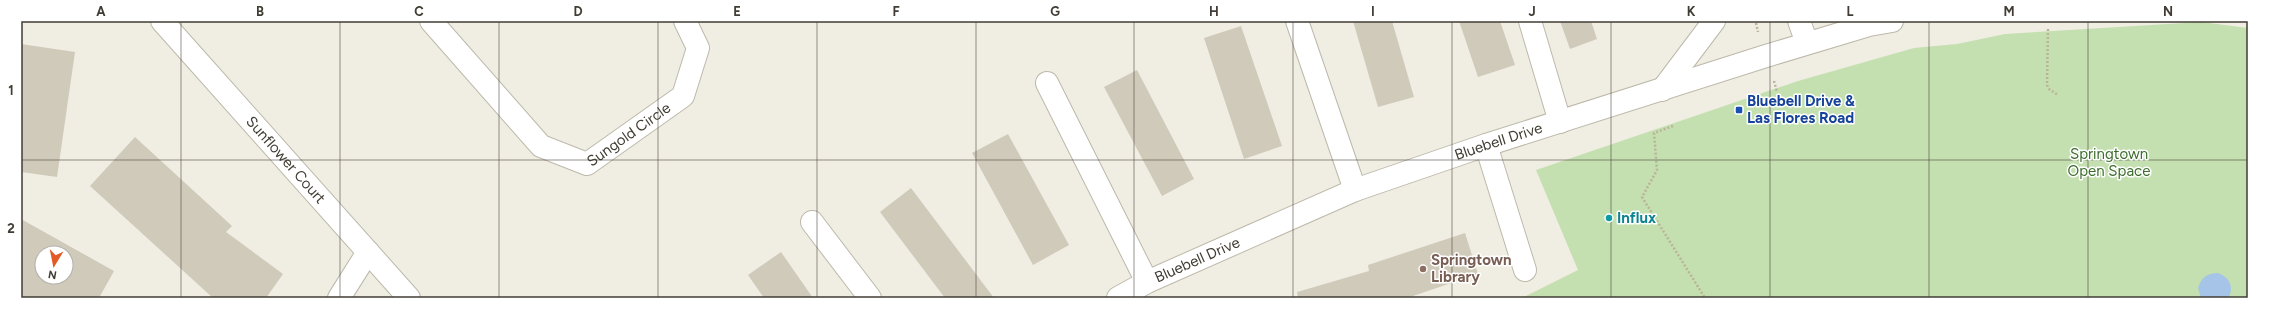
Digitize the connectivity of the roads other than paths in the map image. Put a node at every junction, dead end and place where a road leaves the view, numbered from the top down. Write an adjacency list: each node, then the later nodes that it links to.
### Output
1 (162, 21): 17 (street, Sunflower Court)
2 (431, 21): 3 (street, Sungold Circle)
3 (685, 21)
4 (1296, 21): 15 (street)
5 (1530, 21): 13 (street)
6 (1714, 21): 12 (street)
7 (1799, 21): 10 (street)
8 (1892, 21): 9 (street, Bluebell Drive)
9 (1868, 23): 10 (street, Bluebell Drive)
10 (1806, 43): 12 (street, Bluebell Drive)
11 (1047, 83): 19 (street)
12 (1662, 90): 13 (street, Bluebell Drive)
13 (1560, 122): 14 (street, Bluebell Drive)
14 (1486, 145): 15 (street, Bluebell Drive); 18 (street)
15 (1355, 190): 19 (street, Bluebell Drive)
16 (812, 222): 22 (street)
17 (368, 252): 20 (street); 21 (street, Sunflower Court)
18 (1525, 270)
19 (1147, 282): 23 (street, Bluebell Drive)
20 (339, 298)
21 (409, 298)
22 (870, 298)
23 (1118, 298)

